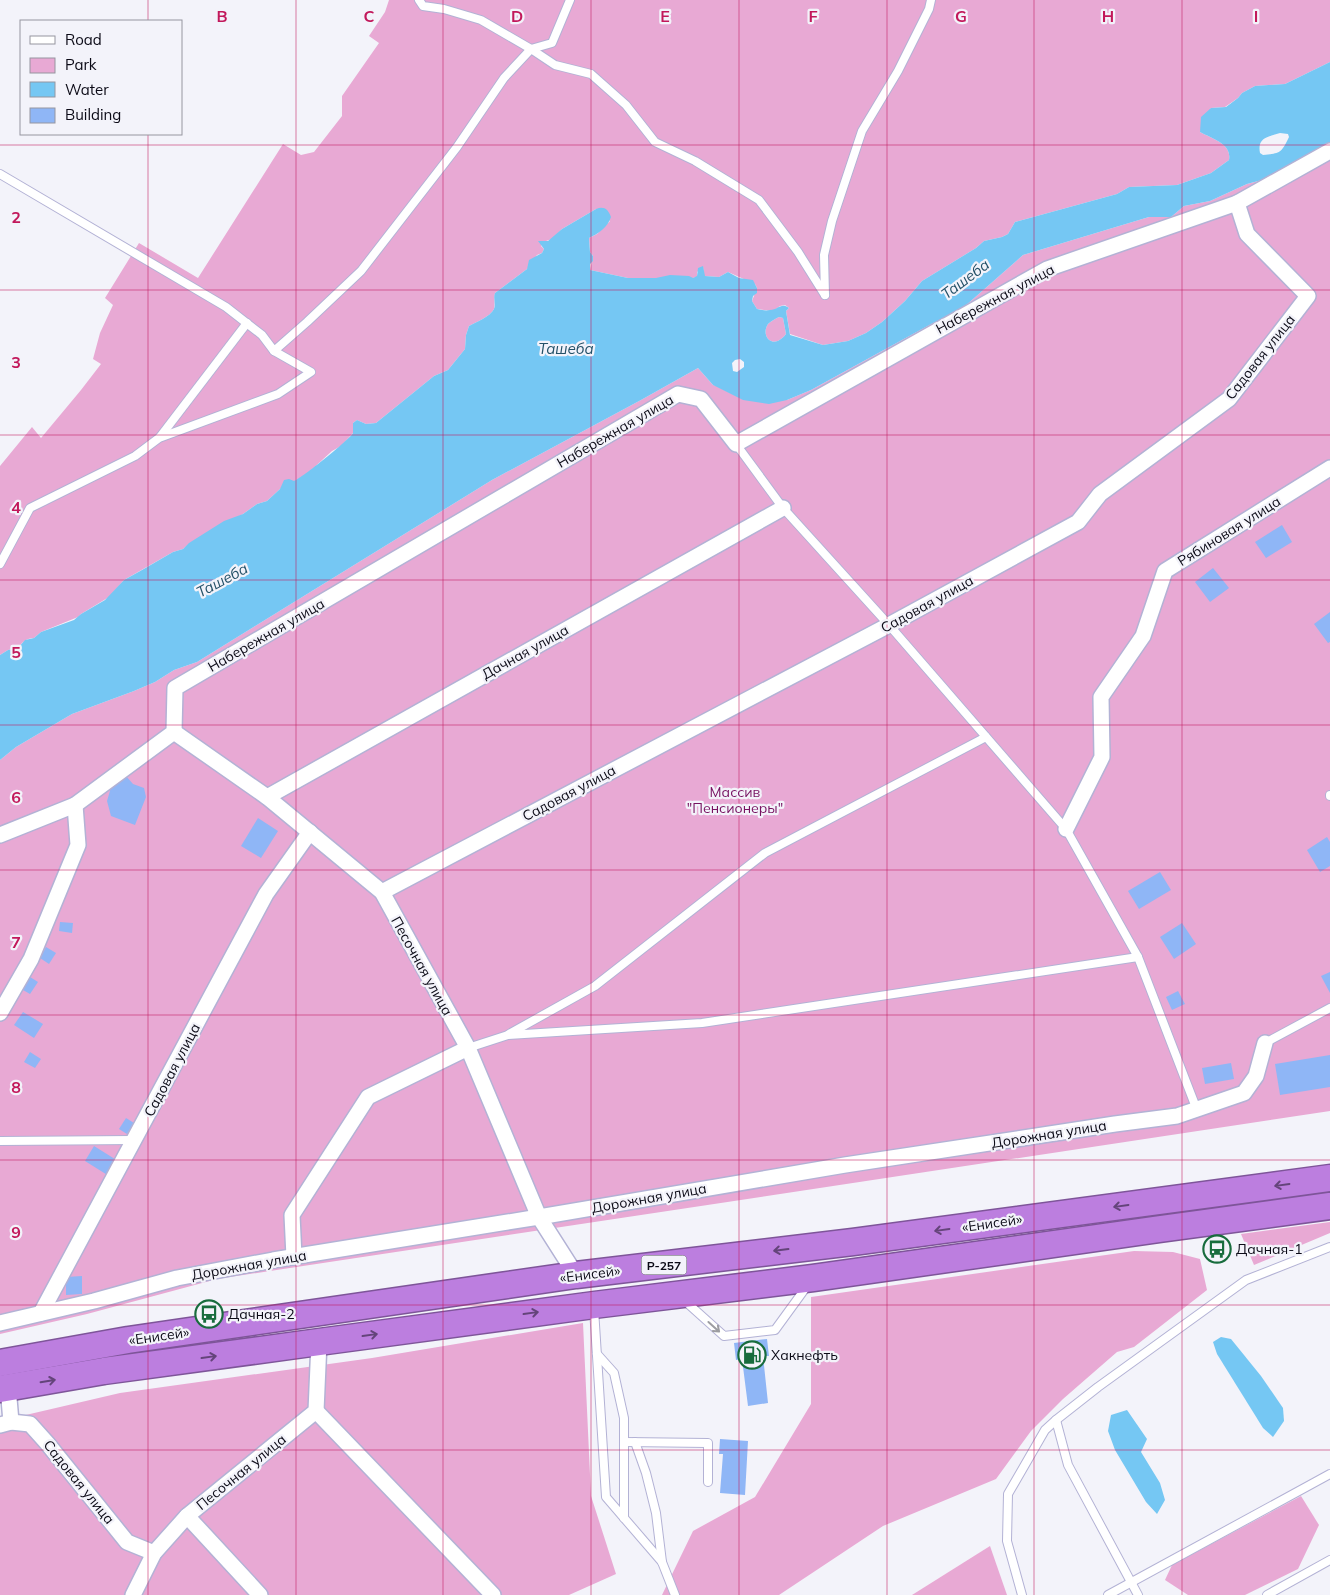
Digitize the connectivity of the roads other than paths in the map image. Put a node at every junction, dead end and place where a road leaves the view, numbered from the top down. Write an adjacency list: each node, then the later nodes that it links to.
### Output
1 (420, 0): 4 (lane)
2 (570, 0): 4 (lane)
3 (931, 0): 4 (lane)
4 (531, 50): 9 (lane)
5 (1330, 151): 7 (street, Набережная улица)
6 (0, 174): 8 (lane)
7 (1237, 204): 11 (street, Набережная улица); 15 (street, Садовая улица)
8 (247, 323): 9 (lane); 10 (lane)
9 (274, 351): 10 (lane)
10 (159, 438): 14 (lane)
11 (736, 444): 13 (lane); 16 (street, Набережная улица)
12 (1330, 468): 20 (street, Рябиновая улица)
13 (783, 508): 15 (lane); 18 (street, Дачная улица)
14 (0, 564)
15 (889, 625): 17 (lane); 23 (street, Садовая улица)
16 (174, 732): 18 (street, Песочная улица); 19 (street)
17 (986, 737): 20 (lane); 27 (lane)
18 (267, 797): 21 (street, Песочная улица)
19 (75, 804): 22 (street); 26 (street)
20 (1066, 829): 24 (lane)
21 (310, 832): 23 (street, Песочная улица); 32 (street, Садовая улица)
22 (0, 836)
23 (382, 892): 29 (street, Песочная улица)
24 (1138, 957): 27 (lane); 30 (lane)
25 (1330, 1008): 28 (lane)
26 (0, 1013)
27 (508, 1035): 29 (lane)
28 (1264, 1043): 30 (street, Дорожная улица)
29 (468, 1048): 35 (street, Песочная улица); 37 (street)
30 (1197, 1110): 35 (street, Дорожная улица)
31 (0, 1140): 32 (lane)
32 (134, 1140): 42 (street, Садовая улица)
33 (1330, 1178): 38 (highway, «Енисей» / Р-257, one-way to 38)
34 (1330, 1206): 39 (highway, «Енисей» / Р-257)
35 (539, 1217): 37 (street, Дорожная улица); 38 (street, Песочная улица)
36 (1330, 1248): 48 (lane)
37 (294, 1257): 42 (street, Дорожная улица)
38 (576, 1275): 46 (highway, «Енисей» / Р-257)
39 (813, 1278): 40 (highway, «Енисей» / Р-257); 40 (lane, one-way to 39)
40 (678, 1294): 41 (highway, «Енисей» / Р-257)
41 (594, 1305): 44 (highway, «Енисей» / Р-257, one-way to 41); 45 (lane)
42 (41, 1313): 43 (street, Дорожная улица)
43 (0, 1322)
44 (319, 1342): 46 (highway, «Енисей» / Р-257, one-way to 44); 47 (street)
45 (597, 1354): 50 (lane); 55 (lane)
46 (3, 1380): 49 (street)
47 (316, 1411): 54 (street, Песочная улица); 62 (street)
48 (1056, 1420): 59 (lane); 64 (lane)
49 (6, 1423): 56 (street, Садовая улица)
50 (625, 1442): 51 (lane); 55 (lane)
51 (635, 1442): 53 (lane); 58 (lane)
52 (1329, 1476): 59 (lane)
53 (708, 1482)
54 (187, 1516): 56 (street, Песочная улица); 61 (street)
55 (624, 1518): 58 (lane)
56 (154, 1553): 60 (street, Песочная улица)
57 (1330, 1560): 67 (lane)
58 (662, 1562): 63 (lane)
59 (1131, 1583): 65 (lane); 66 (lane)
60 (133, 1595)
61 (260, 1595)
62 (493, 1595)
63 (675, 1595)
64 (1022, 1595)
65 (1108, 1595)
66 (1138, 1595)
67 (1268, 1595)

